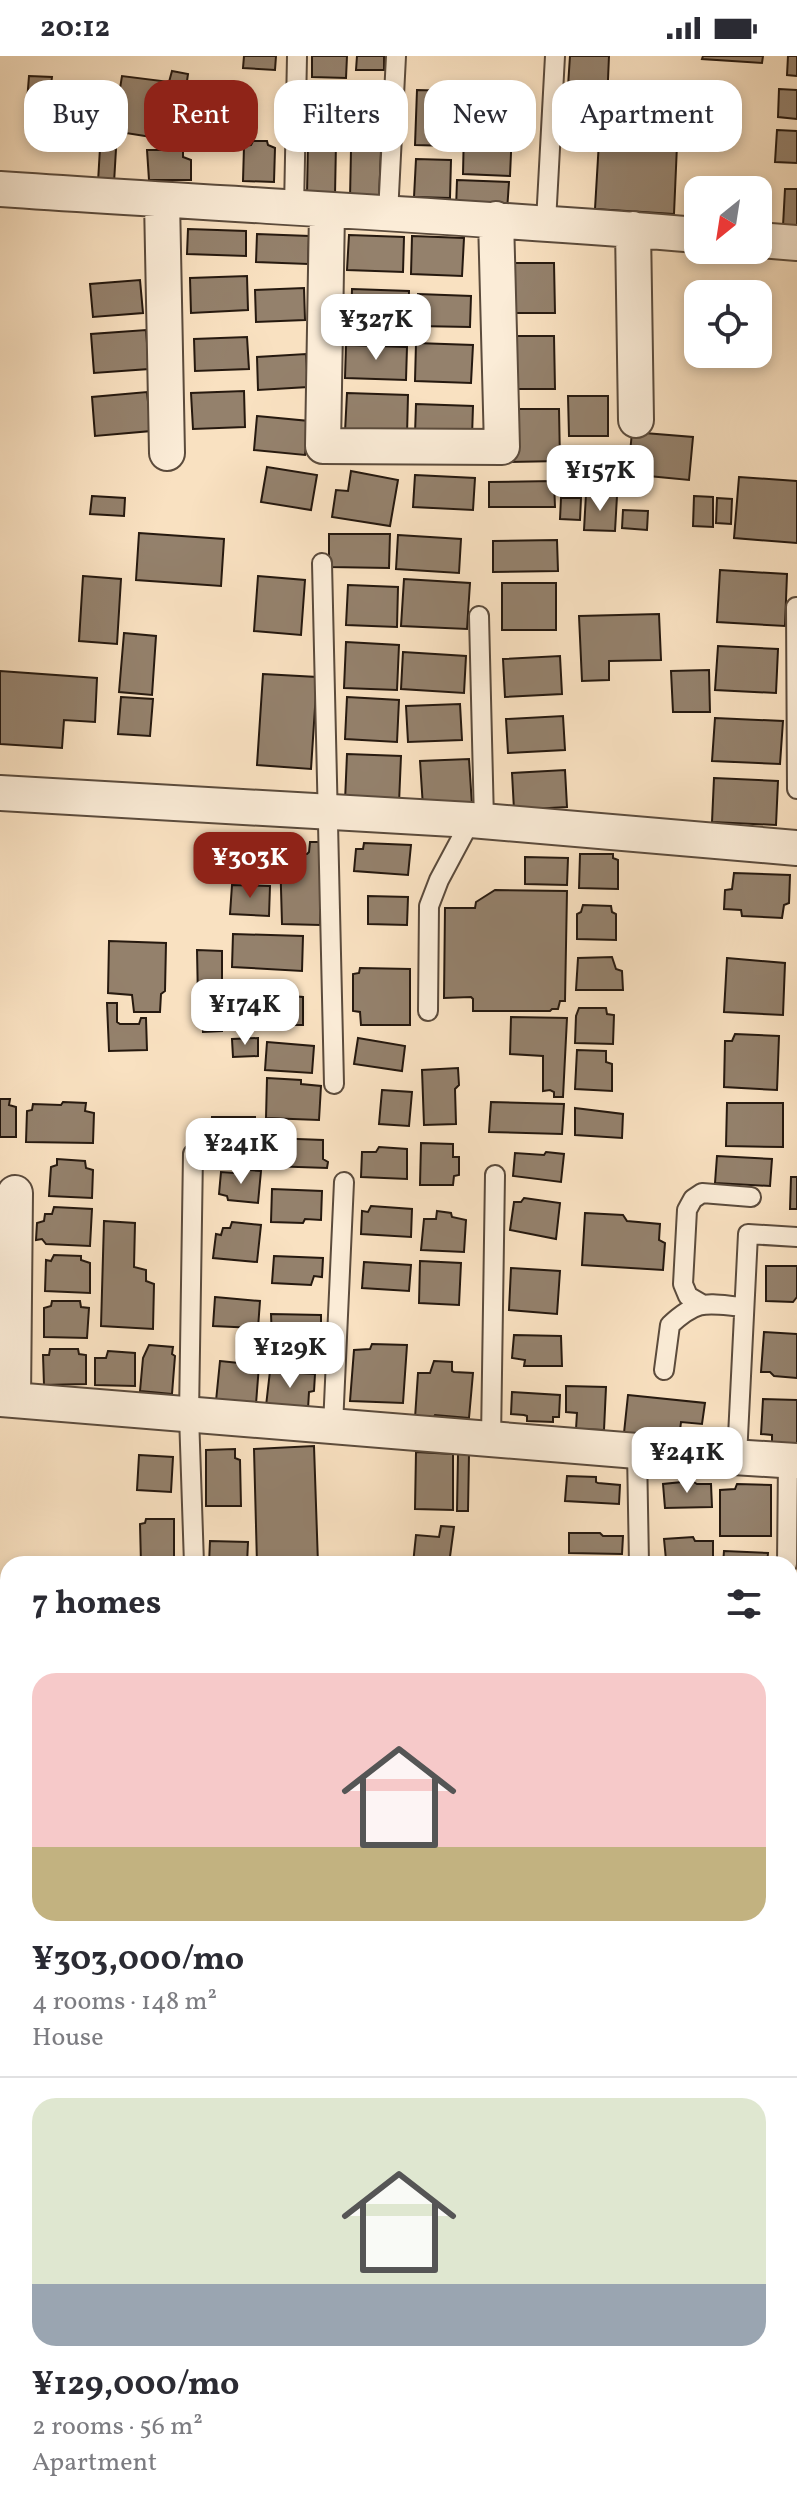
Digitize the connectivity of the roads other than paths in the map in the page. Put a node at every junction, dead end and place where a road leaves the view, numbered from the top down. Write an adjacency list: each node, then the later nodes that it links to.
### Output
1 (297, 56): 6 (lane)
2 (396, 56): 7 (lane)
3 (555, 56): 9 (lane)
4 (0, 189): 5 (street)
5 (162, 200): 6 (street); 15 (street)
6 (311, 210): 7 (street); 8 (street)
7 (388, 214): 8 (street)
8 (496, 219): 9 (street)
9 (546, 222): 10 (street)
10 (633, 229): 11 (street); 14 (street)
11 (684, 234)
12 (772, 241): 13 (street)
13 (797, 243)
14 (636, 420)
15 (167, 453)
16 (322, 563): 21 (lane)
17 (796, 607): 19 (lane)
18 (479, 616): 22 (lane)
19 (797, 789)
20 (0, 793): 21 (street)
21 (329, 812): 22 (street); 25 (lane)
22 (477, 821): 23 (street); 24 (lane)
23 (797, 848)
24 (428, 1011)
25 (334, 1084)
26 (193, 1154): 36 (lane)
27 (495, 1175): 38 (lane)
28 (344, 1182): 37 (lane)
29 (15, 1193): 35 (street)
30 (751, 1197): 32 (lane)
31 (797, 1237): 33 (lane)
32 (700, 1303): 33 (lane); 34 (lane)
33 (744, 1307): 40 (lane)
34 (664, 1370)
35 (6, 1400): 36 (street)
36 (189, 1415): 37 (street); 42 (lane)
37 (333, 1426): 38 (street)
38 (491, 1439): 39 (street)
39 (637, 1451): 40 (street); 43 (lane)
40 (737, 1457): 41 (street)
41 (792, 1461): 44 (lane)
42 (194, 1556)
43 (639, 1556)
44 (787, 1556)

